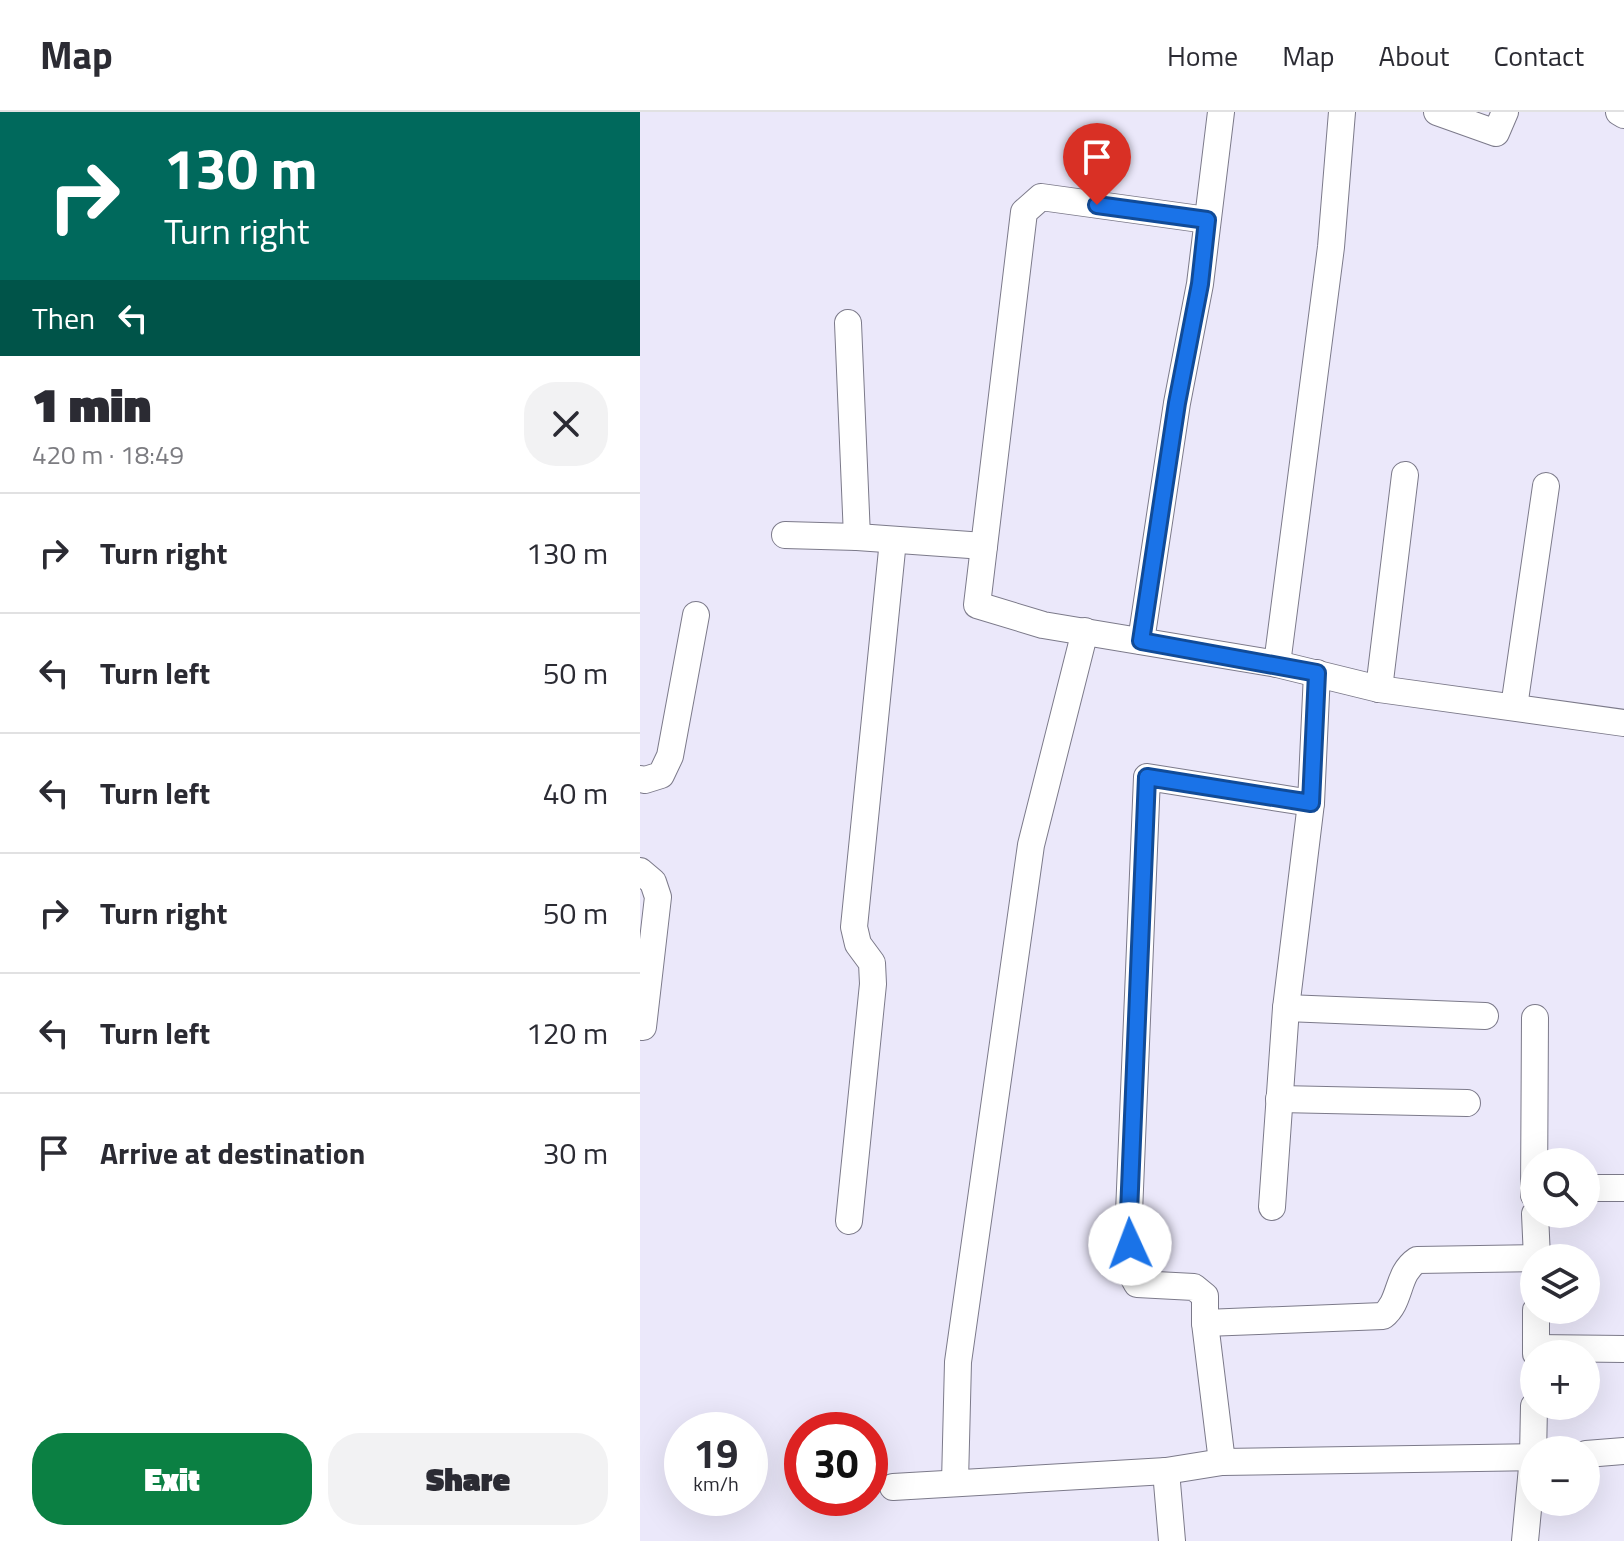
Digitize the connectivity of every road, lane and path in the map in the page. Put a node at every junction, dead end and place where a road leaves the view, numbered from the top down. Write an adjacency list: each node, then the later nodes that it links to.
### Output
1 (1221, 112): 5 (street)
2 (1342, 112): 16 (street)
3 (1437, 112): 4 (street)
4 (1505, 112)
5 (1207, 220): 12 (street); 15 (street)
6 (848, 323): 10 (street)
7 (1405, 475): 18 (street)
8 (1546, 486): 19 (street)
9 (785, 535): 10 (street)
10 (857, 537): 11 (street)
11 (893, 540): 12 (street); 34 (street)
12 (984, 546): 14 (street)
13 (696, 615): 21 (street)
14 (1085, 631): 15 (street); 44 (street)
15 (1141, 641): 16 (street)
16 (1277, 664): 17 (street)
17 (1317, 673): 18 (street); 22 (street)
18 (1379, 689): 19 (street)
19 (1514, 707): 20 (street)
20 (1624, 723)
21 (640, 779)
22 (1311, 803): 24 (street); 36 (street)
23 (640, 871): 27 (street)
24 (1286, 1008): 25 (street); 28 (street)
25 (1485, 1016)
26 (1535, 1018): 30 (street)
27 (643, 1027)
28 (1279, 1099): 29 (street); 33 (street)
29 (1467, 1103)
30 (1534, 1148)
31 (1600, 1188): 32 (street)
32 (1623, 1188)
33 (1272, 1207)
34 (849, 1221)
35 (1520, 1258): 36 (street)
36 (1205, 1323): 42 (street)
37 (1624, 1349): 38 (street)
38 (1600, 1350)
39 (1624, 1451): 40 (street)
40 (1600, 1453)
41 (1520, 1457): 42 (street)
42 (1222, 1462): 43 (street)
43 (1166, 1471): 44 (street); 47 (street)
44 (955, 1482): 45 (street)
45 (893, 1487)
46 (1528, 1516): 48 (street)
47 (1172, 1541)
48 (1525, 1541)

